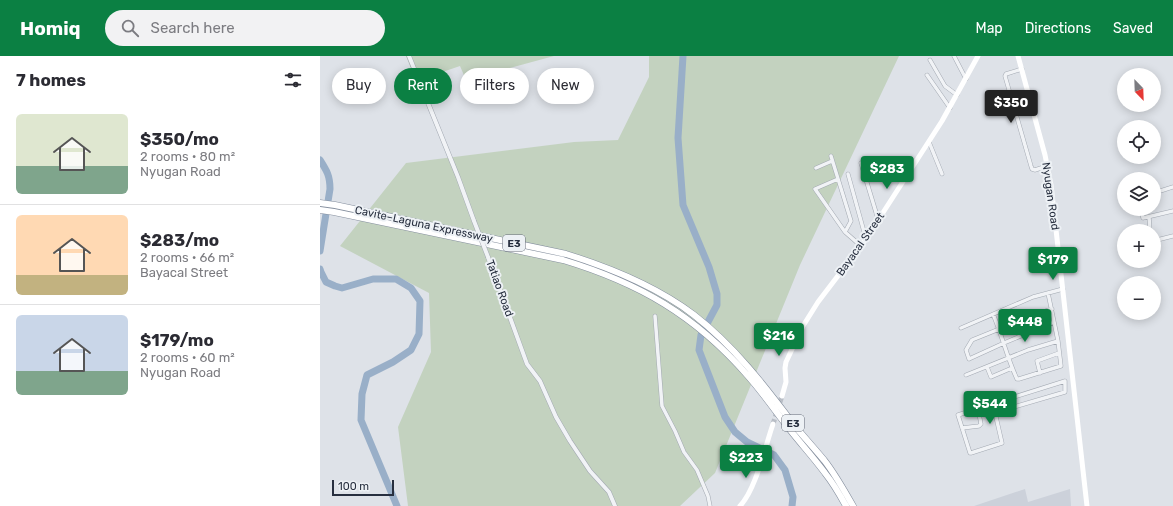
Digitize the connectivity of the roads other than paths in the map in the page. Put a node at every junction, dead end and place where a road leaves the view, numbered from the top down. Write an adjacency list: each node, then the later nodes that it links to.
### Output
1 (409, 56): 62 (street, Tatiao Road, bridge)
2 (954, 56): 8 (street)
3 (978, 56): 8 (main road, Bayacal Street)
4 (1018, 56): 6 (main road, Nyugan Road)
5 (930, 60): 9 (street)
6 (1022, 69): 15 (main road, Nyugan Road); 15 (street)
7 (928, 75): 10 (street)
8 (966, 79): 9 (main road, Bayacal Street)
9 (957, 96): 10 (main road, Bayacal Street)
10 (950, 108): 11 (main road, Bayacal Street)
11 (929, 142): 18 (street); 28 (main road, Bayacal Street)
12 (831, 156): 13 (street)
13 (832, 162): 16 (street); 19 (street)
14 (861, 163): 28 (street)
15 (1048, 166): 35 (main road, Nyugan Road)
16 (816, 168)
17 (848, 174): 33 (street)
18 (942, 174)
19 (838, 179): 30 (street); 30 (street)
20 (1173, 187): 21 (street)
21 (1161, 191)
22 (320, 203): 23 (highway, Cavite–Laguna Expressway / E3)
23 (335, 208): 24 (highway, Cavite–Laguna Expressway / E3); 38 (highway, Cavite–Laguna Expressway / E3)
24 (320, 210)
25 (1173, 211): 27 (street)
26 (1143, 216): 27 (street)
27 (1149, 217): 29 (street)
28 (878, 219): 33 (main road, Bayacal Street)
29 (1150, 224)
30 (844, 232): 34 (street)
31 (1173, 236): 32 (street)
32 (1161, 239)
33 (866, 240): 34 (main road, Bayacal Street)
34 (861, 246): 56 (main road, Bayacal Street)
35 (1062, 289): 36 (street); 48 (main road, Nyugan Road)
36 (1048, 293): 37 (street); 39 (street)
37 (1052, 309): 41 (street); 43 (street)
38 (682, 310): 65 (highway, Cavite–Laguna Expressway / E3); 66 (highway, Cavite–Laguna Expressway / E3)
39 (993, 314): 42 (street); 43 (street)
40 (655, 316): 63 (street)
41 (1054, 322): 44 (street); 45 (street)
42 (961, 328)
43 (999, 329): 45 (street); 45 (street)
44 (1058, 341): 46 (street); 47 (street)
45 (1004, 343): 47 (street)
46 (1059, 353): 49 (street); 52 (street)
47 (1008, 358): 50 (street); 51 (street)
48 (1071, 362): 49 (street); 54 (main road, Nyugan Road)
49 (1061, 366): 52 (street)
50 (987, 367): 51 (street); 53 (street)
51 (1012, 368): 52 (street)
52 (1040, 373)
53 (966, 375)
54 (1072, 378): 55 (street); 67 (main road, Nyugan Road)
55 (1065, 381): 57 (street); 57 (street)
56 (782, 396)
57 (1008, 399): 58 (street)
58 (993, 404): 59 (street); 61 (street)
59 (978, 409): 61 (street); 61 (street)
60 (773, 424): 64 (main road)
61 (962, 428)
62 (615, 506)
63 (710, 506)
64 (740, 506)
65 (846, 506)
66 (853, 506)
67 (1087, 506)

